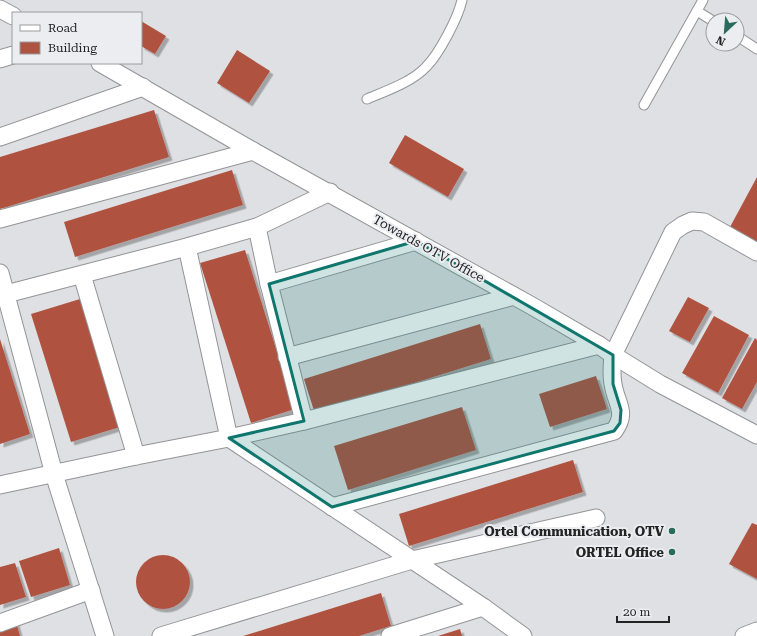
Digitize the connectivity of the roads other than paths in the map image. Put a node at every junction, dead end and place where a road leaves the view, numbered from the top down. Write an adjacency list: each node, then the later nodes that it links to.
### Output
1 (462, 0): 13 (lane)
2 (703, 0): 4 (lane)
3 (0, 9): 5 (street)
4 (697, 11): 6 (lane); 14 (lane)
5 (12, 15)
6 (705, 16)
7 (745, 41): 8 (lane)
8 (757, 49)
9 (12, 55): 10 (street)
10 (0, 60)
11 (102, 64): 12 (street, Towards OTV Office)
12 (143, 87): 15 (street); 16 (street, Towards OTV Office)
13 (367, 99)
14 (644, 105)
15 (0, 137)
16 (253, 150): 17 (street, Towards OTV Office); 18 (street)
17 (330, 192): 19 (street); 20 (street, Towards OTV Office)
18 (0, 219)
19 (257, 227): 21 (street); 25 (street)
20 (416, 241): 25 (street); 27 (street, Towards OTV Office)
21 (187, 247): 24 (street); 33 (street)
22 (757, 252): 29 (street)
23 (0, 273): 26 (street)
24 (82, 275): 26 (street); 34 (street)
25 (269, 284): 30 (street)
26 (6, 294): 35 (street)
27 (514, 296): 28 (street, Towards OTV Office); 30 (street)
28 (599, 345): 29 (street, Towards OTV Office); 31 (street)
29 (613, 356): 32 (street, Towards OTV Office); 37 (street)
30 (287, 357): 31 (street)
31 (304, 421): 33 (street)
32 (757, 435)
33 (229, 438): 34 (street); 37 (street)
34 (136, 456): 35 (street)
35 (54, 474): 36 (street); 40 (street)
36 (0, 485)
37 (332, 507): 39 (street)
38 (596, 518): 39 (street)
39 (412, 560): 41 (street); 45 (street)
40 (91, 590): 42 (street); 44 (street)
41 (483, 607): 46 (street); 47 (street)
42 (0, 623)
43 (757, 632): 48 (street)
44 (105, 636)
45 (161, 636)
46 (390, 636)
47 (523, 636)
48 (744, 636)

